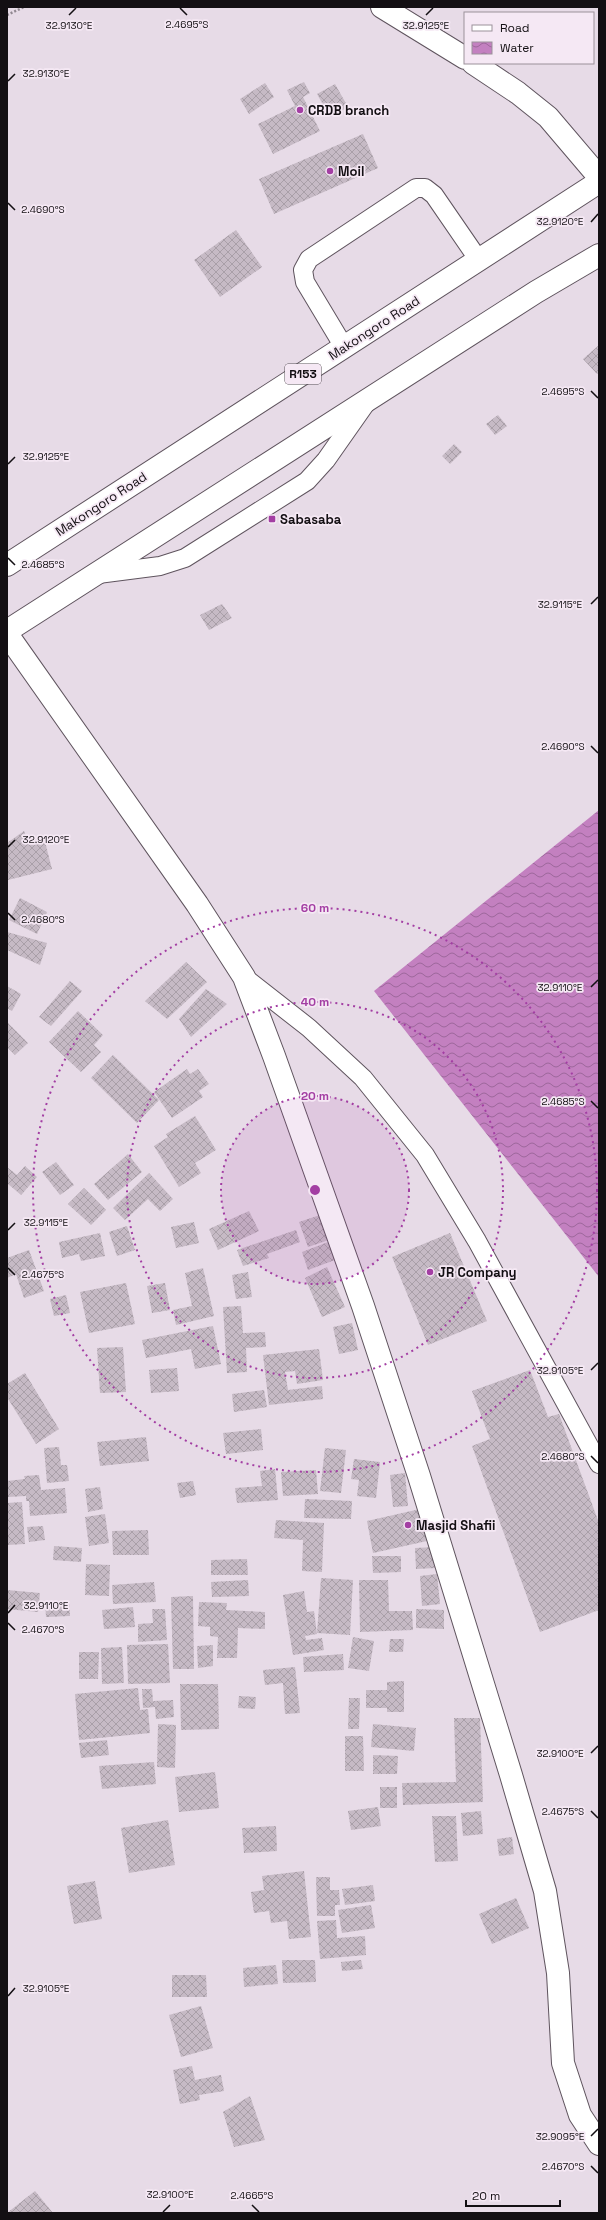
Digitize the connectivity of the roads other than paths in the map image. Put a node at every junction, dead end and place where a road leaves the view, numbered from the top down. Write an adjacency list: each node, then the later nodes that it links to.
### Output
1 (382, 7): 2 (main road)
2 (464, 57)
3 (474, 64): 4 (main road)
4 (599, 177)
5 (599, 182): 7 (main road, Makongoro Road / R153)
6 (599, 255): 9 (main road)
7 (478, 259): 8 (main road, Makongoro Road / R153); 8 (lane)
8 (344, 347): 10 (main road, Makongoro Road / R153)
9 (366, 402): 11 (main road); 11 (lane)
10 (7, 564)
11 (97, 574): 12 (main road)
12 (7, 631)
13 (7, 634): 14 (main road)
14 (244, 977): 15 (lane); 16 (main road)
15 (599, 1464)
16 (599, 2144)

